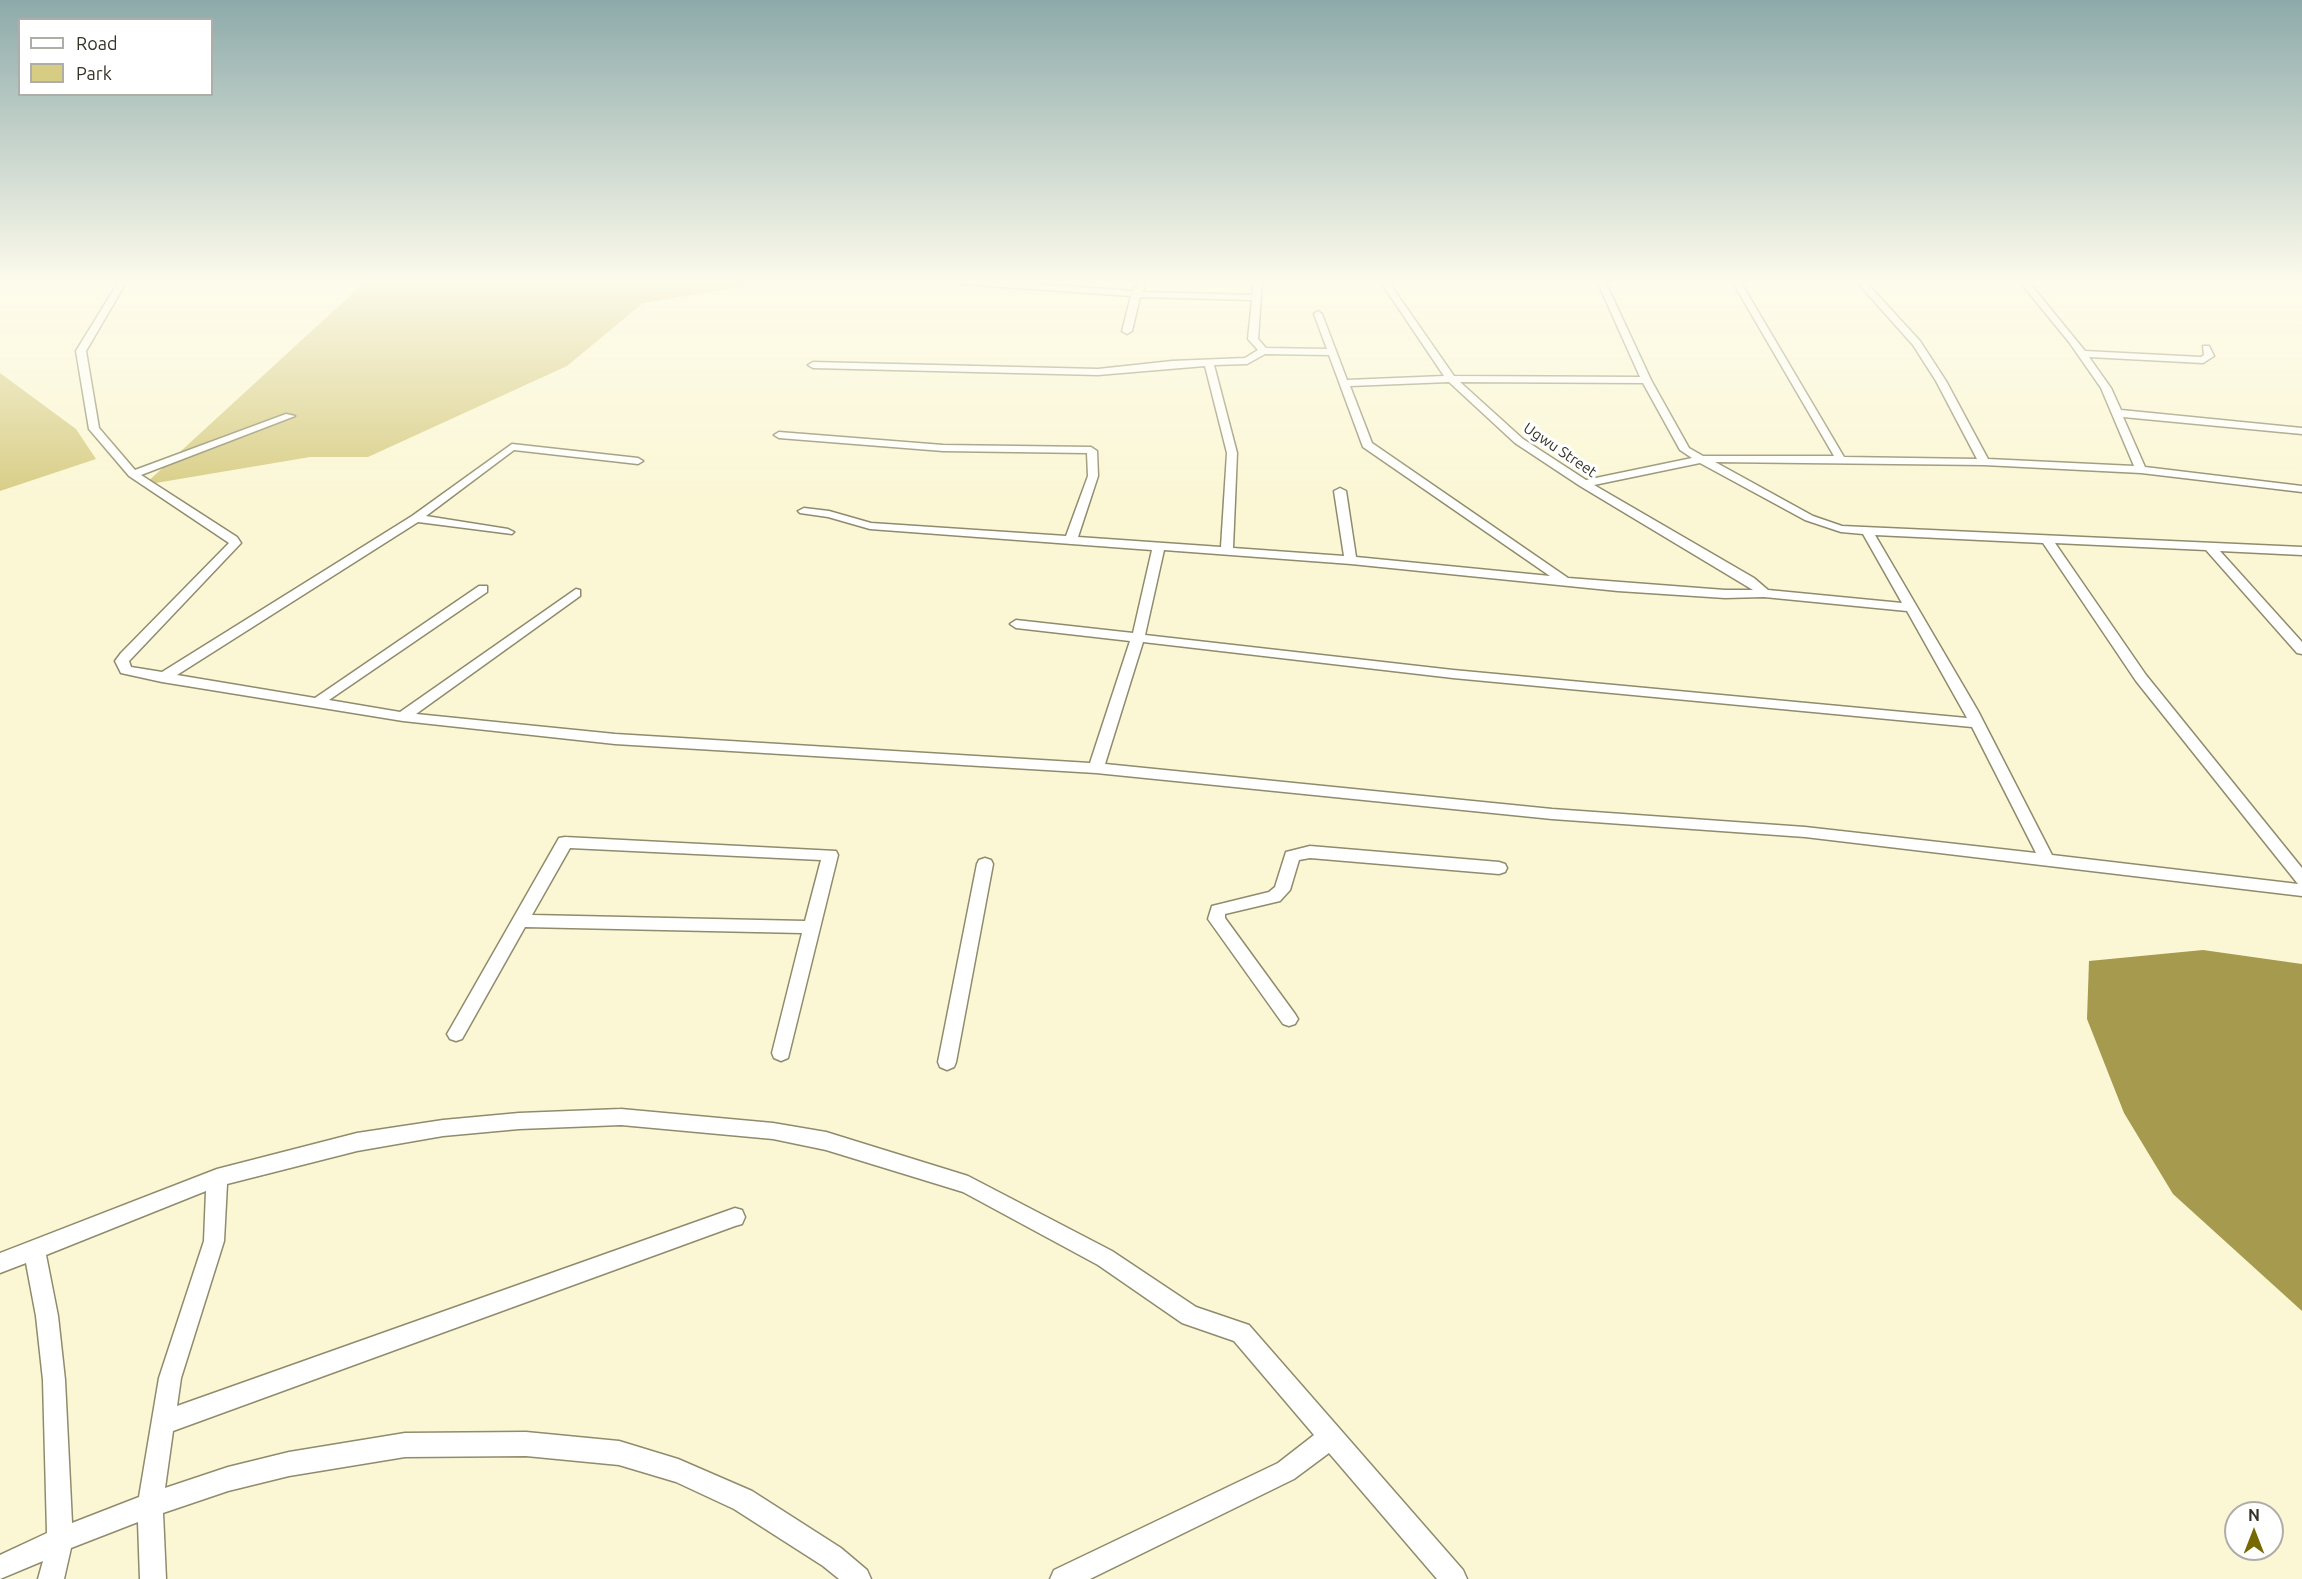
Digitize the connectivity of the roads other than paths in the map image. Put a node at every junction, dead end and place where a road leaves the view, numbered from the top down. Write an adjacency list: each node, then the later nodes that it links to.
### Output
1 (2082, 354): 16 (street)
2 (82, 355): 25 (street)
3 (1257, 355): 11 (street)
4 (1332, 355): 15 (street)
5 (1434, 355): 13 (street, Ugwu Street)
6 (1634, 355): 14 (street)
7 (1779, 355): 21 (street)
8 (1924, 355): 23 (street)
9 (2092, 355): 10 (street)
10 (2209, 355)
11 (1209, 363): 12 (street); 37 (street)
12 (813, 365)
13 (1451, 379): 14 (street); 15 (street); 26 (street, Ugwu Street)
14 (1646, 380): 20 (street)
15 (1343, 382): 40 (street)
16 (2116, 413): 18 (street); 24 (street)
17 (290, 416): 25 (street)
18 (2302, 431)
19 (779, 435): 33 (street)
20 (1703, 459): 21 (street); 26 (street); 31 (street)
21 (1839, 459): 23 (street)
22 (638, 461): 30 (street)
23 (1984, 462): 24 (street)
24 (2141, 470): 27 (street)
25 (133, 474): 48 (street)
26 (1584, 484): 43 (street, Ugwu Street)
27 (2302, 489)
28 (1340, 491): 39 (street)
29 (804, 511): 33 (street)
30 (416, 518): 32 (street); 48 (street)
31 (1867, 531): 34 (street); 44 (street)
32 (508, 532)
33 (1071, 540): 36 (street)
34 (2047, 540): 35 (street); 56 (street)
35 (2209, 546): 38 (street); 47 (street)
36 (1159, 547): 37 (street); 46 (street)
37 (1227, 551): 39 (street)
38 (2302, 551)
39 (1351, 560): 40 (street)
40 (1566, 581): 43 (street)
41 (483, 589): 49 (street)
42 (576, 593): 50 (street)
43 (1764, 593): 44 (street)
44 (1912, 608): 51 (street)
45 (1016, 624): 46 (street)
46 (1138, 638): 51 (street); 52 (street)
47 (2302, 650)
48 (162, 678): 49 (street)
49 (319, 701): 50 (street)
50 (403, 717): 52 (street)
51 (1975, 723): 53 (street)
52 (1096, 768): 53 (street)
53 (2049, 862): 57 (street)
54 (985, 864): 63 (street)
55 (1499, 868): 60 (street)
56 (2302, 879)
57 (2302, 890)
58 (520, 921): 59 (street); 59 (street); 61 (street)
59 (812, 927): 62 (street)
60 (1289, 1019)
61 (456, 1034)
62 (780, 1053)
63 (947, 1062)
64 (217, 1178): 66 (street); 68 (street); 69 (street)
65 (735, 1217): 68 (street)
66 (34, 1250): 67 (street); 71 (street)
67 (0, 1263)
68 (163, 1423): 70 (street)
69 (1332, 1436): 76 (street); 77 (street)
70 (150, 1505): 71 (street); 74 (street); 75 (street)
71 (60, 1540): 72 (street); 73 (street)
72 (0, 1568)
73 (51, 1579)
74 (153, 1579)
75 (858, 1579)
76 (1063, 1579)
77 (1454, 1579)

